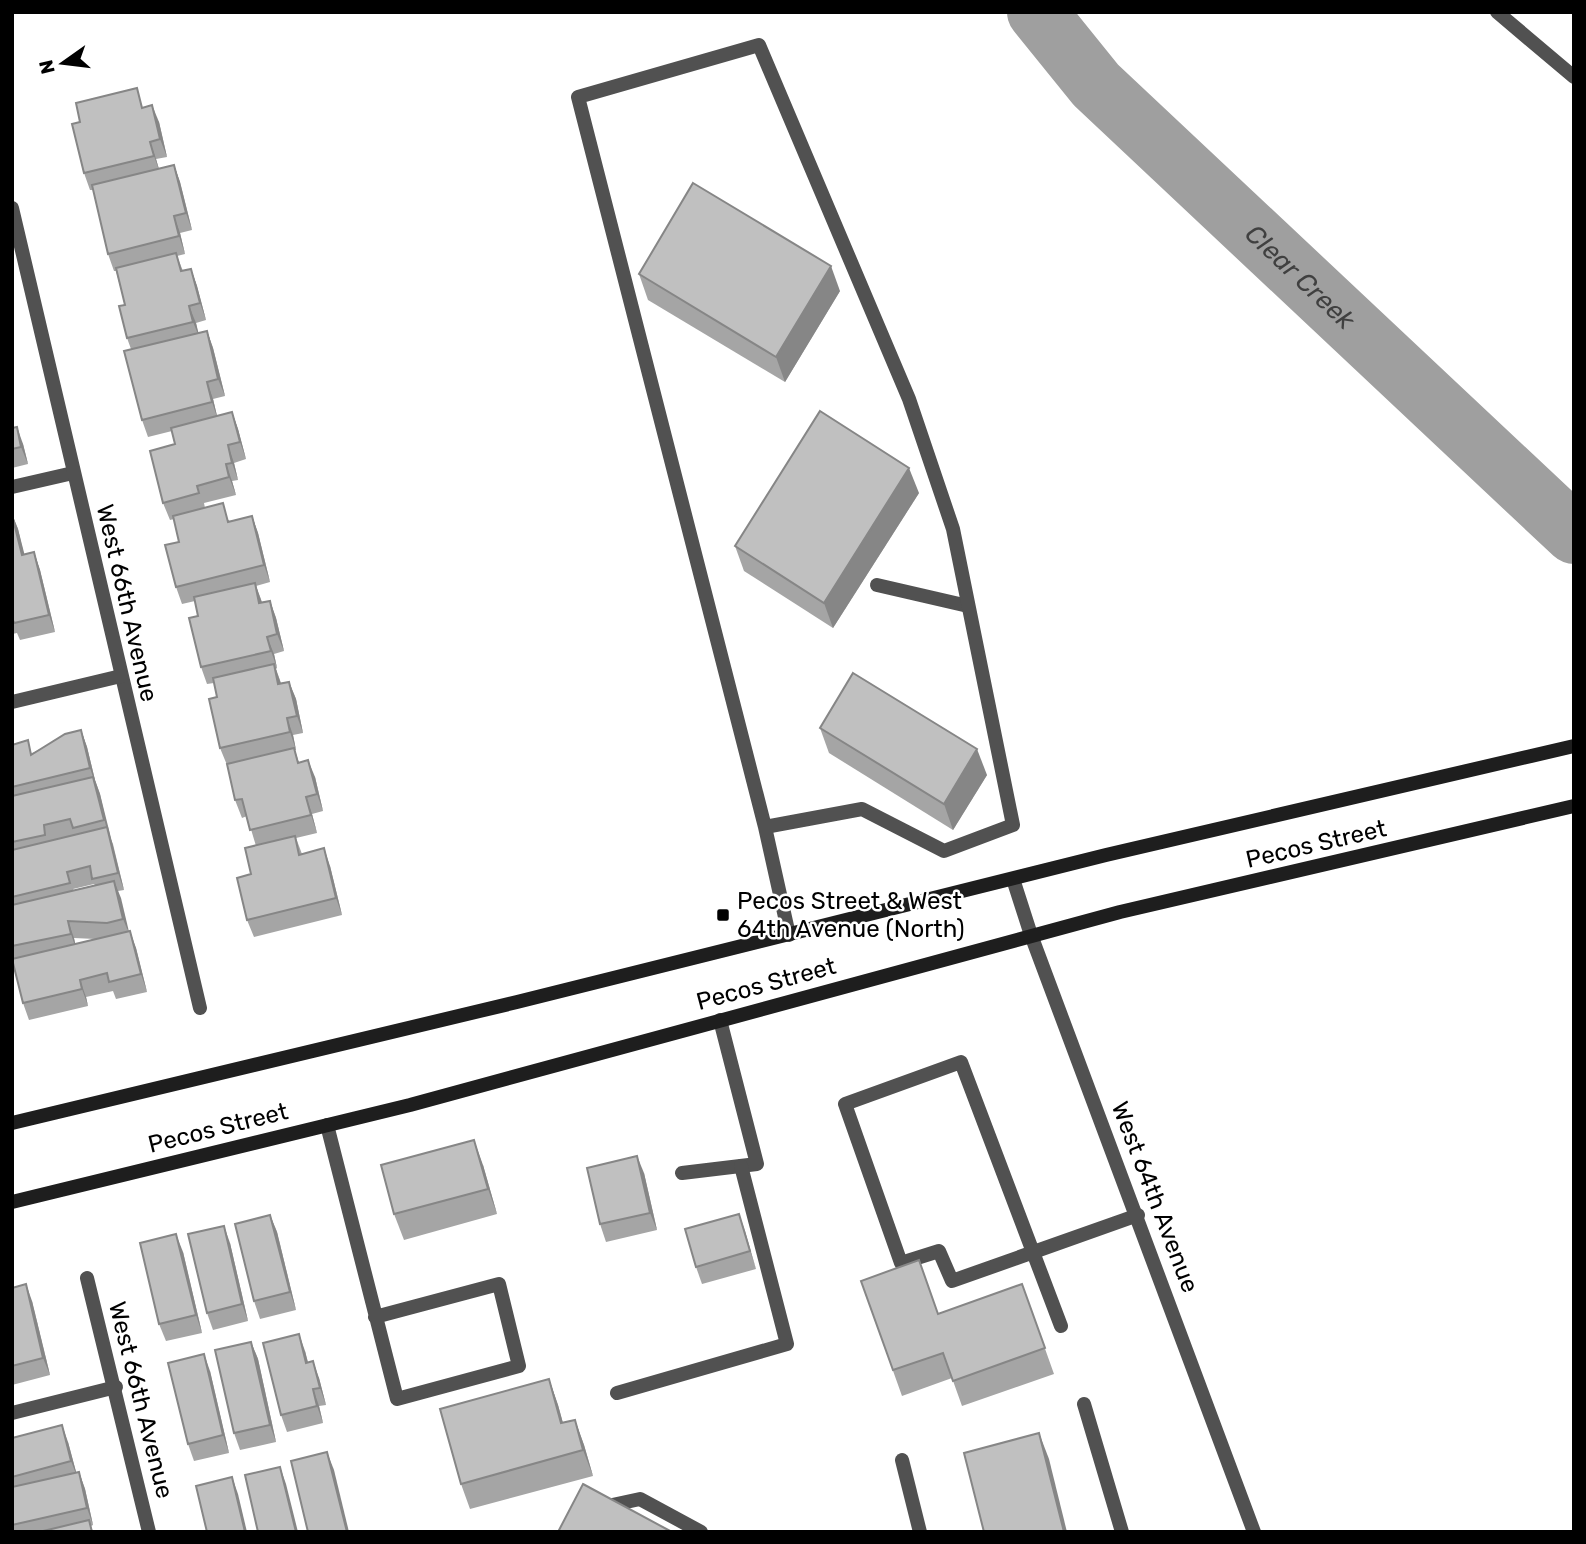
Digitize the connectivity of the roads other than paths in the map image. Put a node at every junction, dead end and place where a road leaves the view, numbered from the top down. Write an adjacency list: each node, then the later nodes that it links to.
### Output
1 (1497, 12): 2 (street)
2 (1574, 77)
3 (12, 208): 4 (street, West 66th Avenue)
4 (73, 473): 5 (street); 8 (street, West 66th Avenue)
5 (12, 487)
6 (877, 585): 7 (street)
7 (968, 606): 12 (street); 12 (street)
8 (121, 676): 9 (street); 16 (street, West 66th Avenue)
9 (12, 702)
10 (1574, 746): 13 (main road, Pecos Street)
11 (1574, 806): 15 (main road, Pecos Street)
12 (765, 827): 14 (street)
13 (1013, 879): 14 (main road, Pecos Street); 15 (street, West 64th Avenue)
14 (789, 935): 18 (main road, Pecos Street)
15 (1031, 935): 17 (main road, Pecos Street); 23 (street, West 64th Avenue)
16 (200, 1008)
17 (720, 1020): 19 (main road, Pecos Street); 20 (street)
18 (12, 1123)
19 (327, 1125): 22 (main road, Pecos Street); 26 (street)
20 (741, 1166): 21 (street); 29 (street)
21 (682, 1173)
22 (12, 1202)
23 (1138, 1215): 24 (street); 38 (street, West 64th Avenue)
24 (1032, 1252): 24 (street); 27 (street)
25 (88, 1278): 28 (street, West 66th Avenue)
26 (375, 1317): 26 (street)
27 (1060, 1326)
28 (116, 1387): 31 (street); 34 (street, West 66th Avenue)
29 (617, 1393)
30 (1084, 1404): 37 (street)
31 (12, 1413)
32 (902, 1460): 36 (street)
33 (583, 1512): 35 (street)
34 (149, 1532)
35 (701, 1532)
36 (920, 1532)
37 (1122, 1532)
38 (1255, 1532)

